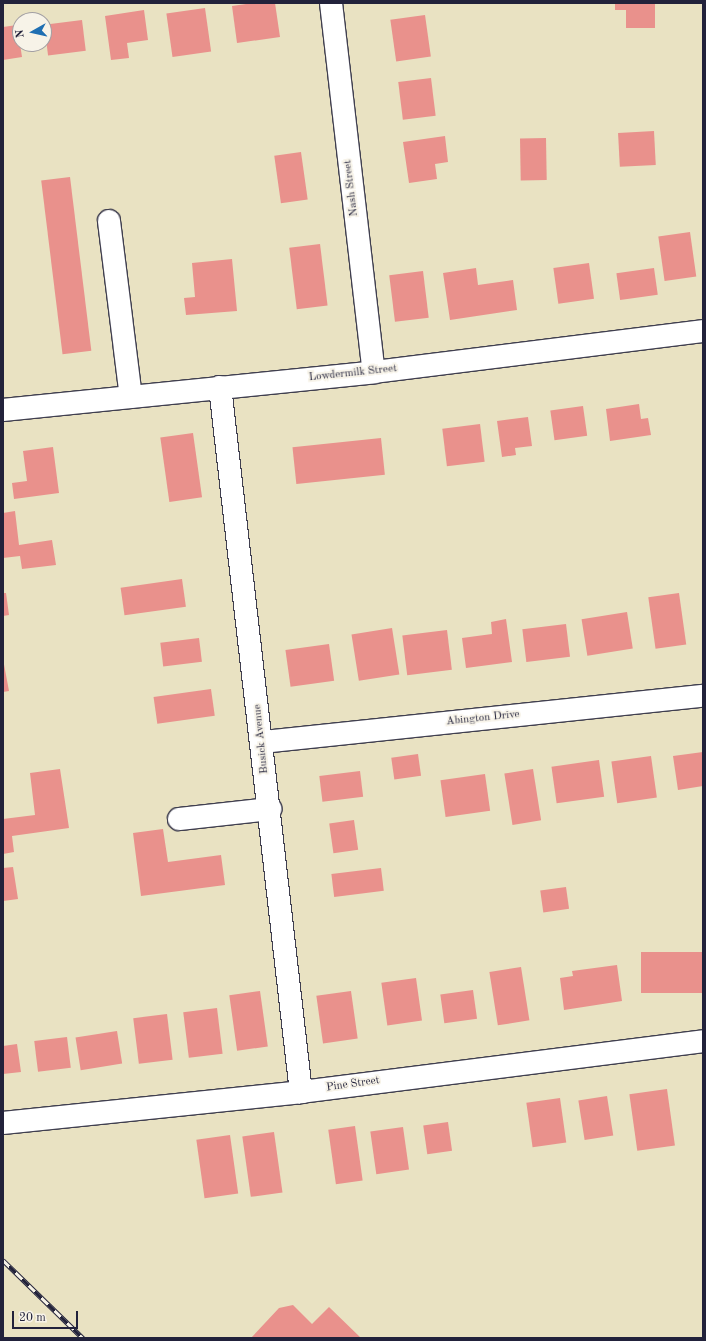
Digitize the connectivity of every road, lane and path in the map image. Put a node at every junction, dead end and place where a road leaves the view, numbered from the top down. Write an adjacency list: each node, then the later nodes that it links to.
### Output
1 (331, 3): 4 (street, Nash Street)
2 (109, 221): 6 (street)
3 (703, 331): 4 (street, Lowdermilk Street)
4 (374, 372): 5 (street, Lowdermilk Street)
5 (220, 387): 6 (street, Lowdermilk Street); 9 (street, Busick Avenue)
6 (131, 397): 7 (street, Lowdermilk Street)
7 (3, 410)
8 (703, 696): 9 (street, Abington Drive)
9 (263, 742): 10 (street, Busick Avenue)
10 (270, 809): 11 (street); 13 (street, Busick Avenue)
11 (179, 819)
12 (703, 1041): 13 (street, Pine Street)
13 (301, 1092): 14 (street, Pine Street)
14 (3, 1123)

